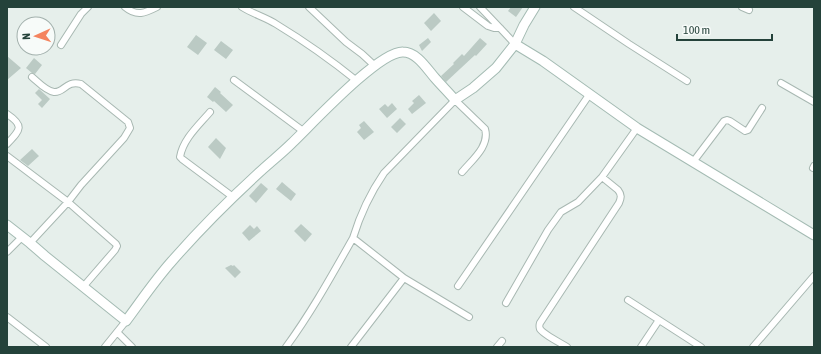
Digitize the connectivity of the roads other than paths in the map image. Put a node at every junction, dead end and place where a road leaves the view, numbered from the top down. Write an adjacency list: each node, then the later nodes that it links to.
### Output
1 (88, 7): 13 (street)
2 (125, 7): 3 (street)
3 (157, 7)
4 (242, 7): 18 (street)
5 (309, 7): 15 (street)
6 (463, 7): 12 (street)
7 (480, 7): 12 (street)
8 (535, 7): 14 (street)
9 (574, 7): 19 (street)
10 (742, 7): 11 (street)
11 (749, 10)
12 (500, 28): 14 (street)
13 (61, 44)
14 (515, 44): 21 (street); 22 (street)
15 (375, 66): 18 (street); 22 (street)
16 (32, 77): 35 (street)
17 (234, 80): 28 (street)
18 (357, 81): 28 (street)
19 (687, 81)
20 (781, 83): 23 (street)
21 (589, 95): 27 (street); 44 (street)
22 (455, 100): 32 (street); 39 (street)
23 (814, 102)
24 (762, 108): 31 (street)
25 (210, 112): 34 (street)
26 (7, 114): 29 (street)
27 (637, 128): 31 (street); 33 (street)
28 (304, 132): 34 (street)
29 (7, 144)
30 (7, 156): 35 (street)
31 (694, 162): 38 (street)
32 (462, 172)
33 (602, 177): 47 (street); 60 (street)
34 (233, 198): 51 (street)
35 (68, 202): 40 (street); 45 (street)
36 (7, 225): 37 (street)
37 (22, 236): 40 (street); 41 (street)
38 (814, 236)
39 (353, 238): 43 (street); 57 (street)
40 (30, 243): 45 (street)
41 (7, 252)
42 (814, 276): 63 (street)
43 (404, 278): 49 (street); 58 (street)
44 (458, 286)
45 (83, 287): 51 (street)
46 (628, 300): 50 (street)
47 (506, 303)
48 (7, 317): 54 (street)
49 (469, 317)
50 (659, 320): 61 (street); 62 (street)
51 (126, 321): 52 (street)
52 (117, 332): 55 (street); 56 (street)
53 (502, 341): 59 (street)
54 (46, 347)
55 (104, 347)
56 (132, 347)
57 (286, 347)
58 (351, 347)
59 (497, 347)
60 (568, 347)
61 (641, 347)
62 (701, 347)
63 (753, 347)

